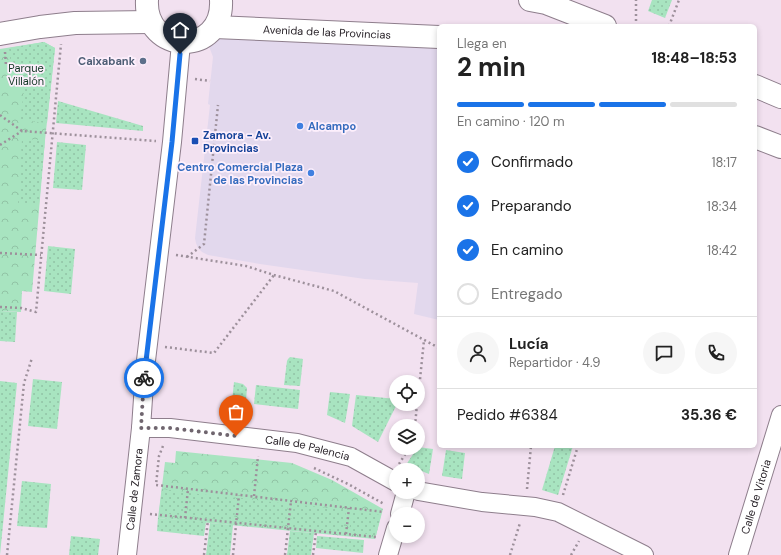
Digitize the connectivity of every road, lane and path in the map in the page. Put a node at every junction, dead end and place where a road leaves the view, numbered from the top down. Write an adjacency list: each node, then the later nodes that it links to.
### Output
1 (146, 0): 6 (main road)
2 (221, 0): 11 (main road)
3 (530, 0): 7 (main road)
4 (636, 0): 8 (path)
5 (679, 0): 9 (path)
6 (150, 22): 10 (main road); 14 (main road)
7 (600, 24)
8 (636, 24)
9 (670, 24)
10 (62, 25): 12 (main road); 20 (path)
11 (216, 26): 13 (main road, Avenida de las Provincias); 14 (main road)
12 (0, 34)
13 (437, 36)
14 (182, 43): 22 (street, Calle de Zamora)
15 (757, 87): 16 (main road)
16 (781, 97)
17 (218, 105): 28 (path)
18 (0, 115): 19 (path)
19 (22, 131): 20 (path); 23 (path)
20 (52, 134): 22 (path); 27 (path)
21 (757, 138): 24 (main road)
22 (172, 142): 26 (street, Calle de Zamora)
23 (0, 145)
24 (781, 147)
25 (0, 253): 27 (path)
26 (159, 253): 28 (path); 32 (street, Calle de Zamora)
27 (41, 254): 30 (path)
28 (187, 257): 29 (path)
29 (274, 275): 31 (path); 32 (path)
30 (0, 307)
31 (424, 340): 33 (path); 35 (path)
32 (148, 345): 37 (street, Calle de Zamora)
33 (437, 347)
34 (32, 358): 66 (path)
35 (420, 375)
36 (781, 414): 74 (street, Calle de Vitoria)
37 (141, 428): 45 (street, Calle de Palencia); 57 (street, Calle de Zamora)
38 (163, 446): 39 (path)
39 (170, 447)
40 (531, 448): 54 (path)
41 (577, 448): 52 (path)
42 (159, 456): 47 (path)
43 (251, 456): 51 (path)
44 (313, 467): 56 (path)
45 (389, 478)
46 (211, 488): 48 (path)
47 (188, 489): 48 (path); 59 (path)
48 (210, 492): 50 (path)
49 (425, 492): 54 (street)
50 (239, 495): 51 (path); 61 (path)
51 (254, 496): 53 (path)
52 (562, 496)
53 (291, 501): 55 (path); 62 (path)
54 (525, 506): 72 (path); 73 (street)
55 (349, 508): 58 (path); 64 (path)
56 (389, 508)
57 (131, 512): 59 (path); 67 (street, Calle de Zamora)
58 (389, 513)
59 (185, 518): 60 (path)
60 (208, 520): 61 (path); 68 (path)
61 (236, 523): 62 (path); 69 (path)
62 (288, 528): 63 (path); 70 (path)
63 (316, 531): 64 (path); 71 (path)
64 (346, 534): 65 (path)
65 (389, 541)
66 (7, 555)
67 (127, 555)
68 (204, 555)
69 (233, 555)
70 (285, 555)
71 (313, 555)
72 (510, 555)
73 (644, 555)
74 (738, 555)

